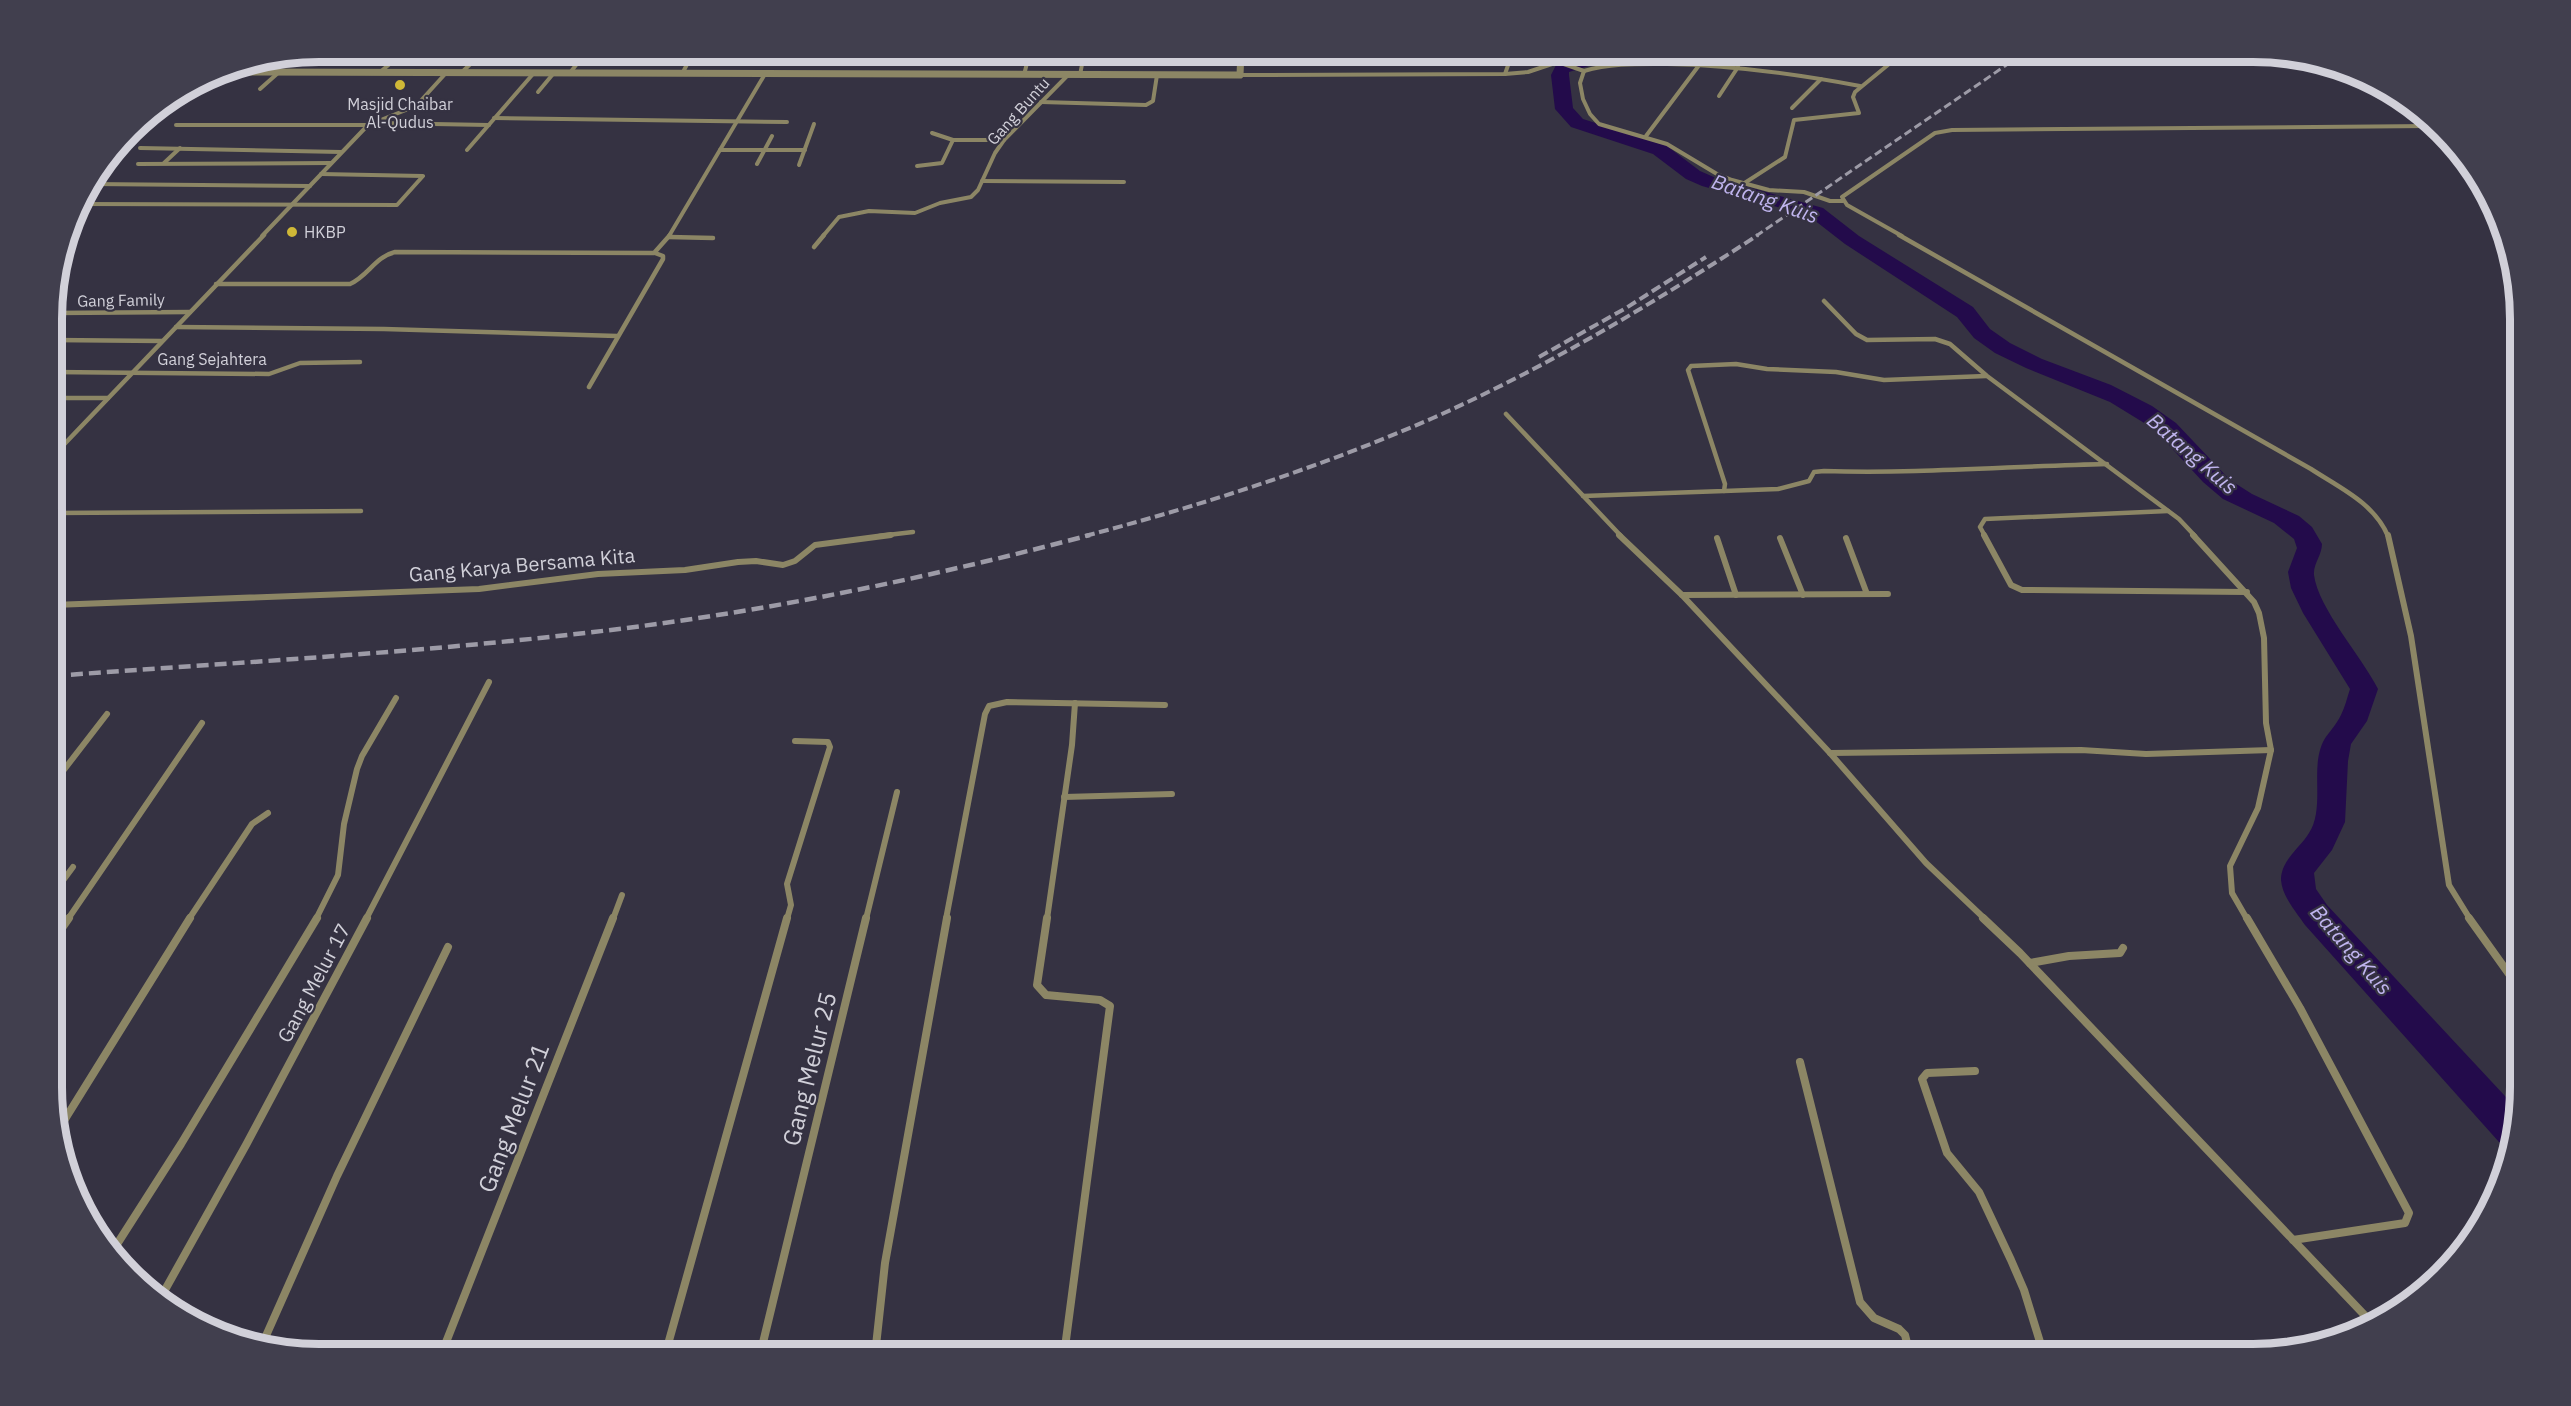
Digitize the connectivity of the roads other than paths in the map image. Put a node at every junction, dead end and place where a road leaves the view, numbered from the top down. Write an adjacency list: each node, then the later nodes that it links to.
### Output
1 (392, 62): 17 (street)
2 (472, 62): 19 (street)
3 (578, 62): 22 (street)
4 (688, 62): 23 (street)
5 (1027, 62): 26 (street)
6 (1082, 62): 28 (street)
7 (1240, 62): 30 (street)
8 (1509, 62): 25 (street)
9 (1739, 62): 13 (street)
10 (1891, 62): 32 (street)
11 (283, 64): 16 (street)
12 (1700, 64): 13 (street); 14 (street); 47 (street)
13 (1736, 67): 31 (street); 35 (street)
14 (1584, 71): 25 (street); 47 (street)
15 (244, 72): 16 (street)
16 (275, 73): 17 (street); 33 (street)
17 (379, 73): 18 (street)
18 (446, 73): 19 (street); 42 (street)
19 (461, 73): 20 (street)
20 (533, 74): 21 (street); 38 (street)
21 (553, 74): 22 (street); 34 (street)
22 (569, 74): 23 (street)
23 (682, 74): 24 (street)
24 (765, 74): 26 (street); 39 (street)
25 (1505, 74): 30 (street)
26 (1024, 75): 27 (street)
27 (1068, 75): 28 (street); 36 (street, Gang Buntu)
28 (1080, 75): 29 (street)
29 (1157, 75): 30 (street); 36 (street)
30 (1240, 75)
31 (1821, 79): 32 (street); 37 (street)
32 (1860, 86): 68 (street)
33 (260, 89)
34 (538, 92)
35 (1719, 96)
36 (1041, 102): 50 (street, Gang Buntu)
37 (1792, 108)
38 (494, 118): 39 (street); 44 (street)
39 (735, 122): 40 (street); 54 (street)
40 (787, 122)
41 (176, 124): 42 (street)
42 (371, 124): 44 (street); 57 (street)
43 (814, 124): 56 (street)
44 (489, 125): 53 (street)
45 (2423, 126): 70 (street)
46 (932, 133): 49 (street)
47 (1646, 135): 68 (street)
48 (772, 136): 55 (street)
49 (953, 140): 50 (street); 63 (street)
50 (1004, 140): 65 (street, Gang Buntu)
51 (140, 148): 52 (street)
52 (180, 148): 57 (street); 58 (street)
53 (467, 150)
54 (720, 150): 55 (street); 73 (street)
55 (764, 150): 56 (street); 61 (street)
56 (805, 150): 62 (street)
57 (341, 152): 59 (street)
58 (164, 163): 59 (street); 60 (street)
59 (331, 163): 64 (street)
60 (138, 164)
61 (757, 164)
62 (799, 165)
63 (917, 166)
64 (321, 174): 69 (street); 72 (street)
65 (982, 181): 66 (street); 75 (street, Gang Buntu)
66 (1125, 182)
67 (100, 184): 69 (street)
68 (1743, 184): 70 (street)
69 (310, 186): 72 (street)
70 (1843, 201): 132 (street)
71 (89, 204): 72 (street)
72 (292, 204): 77 (street)
73 (669, 237): 74 (street); 76 (street)
74 (713, 238)
75 (814, 247)
76 (654, 253): 77 (street); 82 (street)
77 (216, 284): 79 (street)
78 (1824, 301): 88 (street)
79 (190, 312): 80 (street, Gang Family); 81 (street)
80 (62, 313)
81 (176, 327): 82 (street); 84 (street)
82 (617, 336): 89 (street)
83 (62, 340): 84 (street)
84 (162, 341): 87 (street)
85 (360, 362): 87 (street, Gang Sejahtera)
86 (62, 372): 87 (street, Gang Sejahtera)
87 (133, 373): 91 (street)
88 (1987, 376): 94 (street); 95 (street)
89 (589, 387)
90 (62, 398): 91 (street)
91 (108, 398): 93 (street)
92 (1506, 414): 96 (street)
93 (62, 447)
94 (2108, 464): 95 (street); 98 (street)
95 (1724, 491): 96 (street)
96 (1583, 496): 107 (street)
97 (362, 511): 99 (street)
98 (2169, 511): 104 (street); 104 (street)
99 (62, 513)
100 (914, 532): 110 (street, Gang Karya Bersama Kita)
101 (1716, 538): 108 (street)
102 (1780, 538): 109 (street)
103 (1846, 538): 105 (street)
104 (2247, 592): 118 (street)
105 (1867, 594): 106 (street); 109 (street)
106 (1888, 594)
107 (1683, 595): 108 (street); 119 (street)
108 (1736, 595): 109 (street)
109 (1803, 595)
110 (62, 605)
111 (489, 682): 138 (street, Gang Melur 17)
112 (396, 698): 137 (street)
113 (1076, 703): 114 (street); 123 (street); 144 (street)
114 (1165, 705)
115 (107, 714): 120 (street)
116 (202, 723): 128 (street)
117 (795, 741): 142 (street)
118 (2271, 750): 119 (street); 136 (street)
119 (1830, 753): 131 (street)
120 (62, 772)
121 (897, 792): 143 (street, Gang Melur 25)
122 (1172, 794): 123 (street)
123 (1064, 797): 145 (street)
124 (268, 813): 135 (street)
125 (73, 867): 126 (street)
126 (62, 882)
127 (622, 895): 141 (street, Gang Melur 21)
128 (62, 929)
129 (448, 947): 140 (street)
130 (2123, 948): 131 (street)
131 (2030, 963): 136 (street)
132 (2510, 976)
133 (1800, 1062): 146 (street)
134 (1975, 1071): 147 (street)
135 (64, 1121)
136 (2293, 1240): 139 (street)
137 (116, 1245)
138 (164, 1292)
139 (2367, 1318)
140 (264, 1339)
141 (445, 1344)
142 (668, 1344)
143 (763, 1344)
144 (876, 1344)
145 (1065, 1344)
146 (1907, 1344)
147 (2041, 1344)

